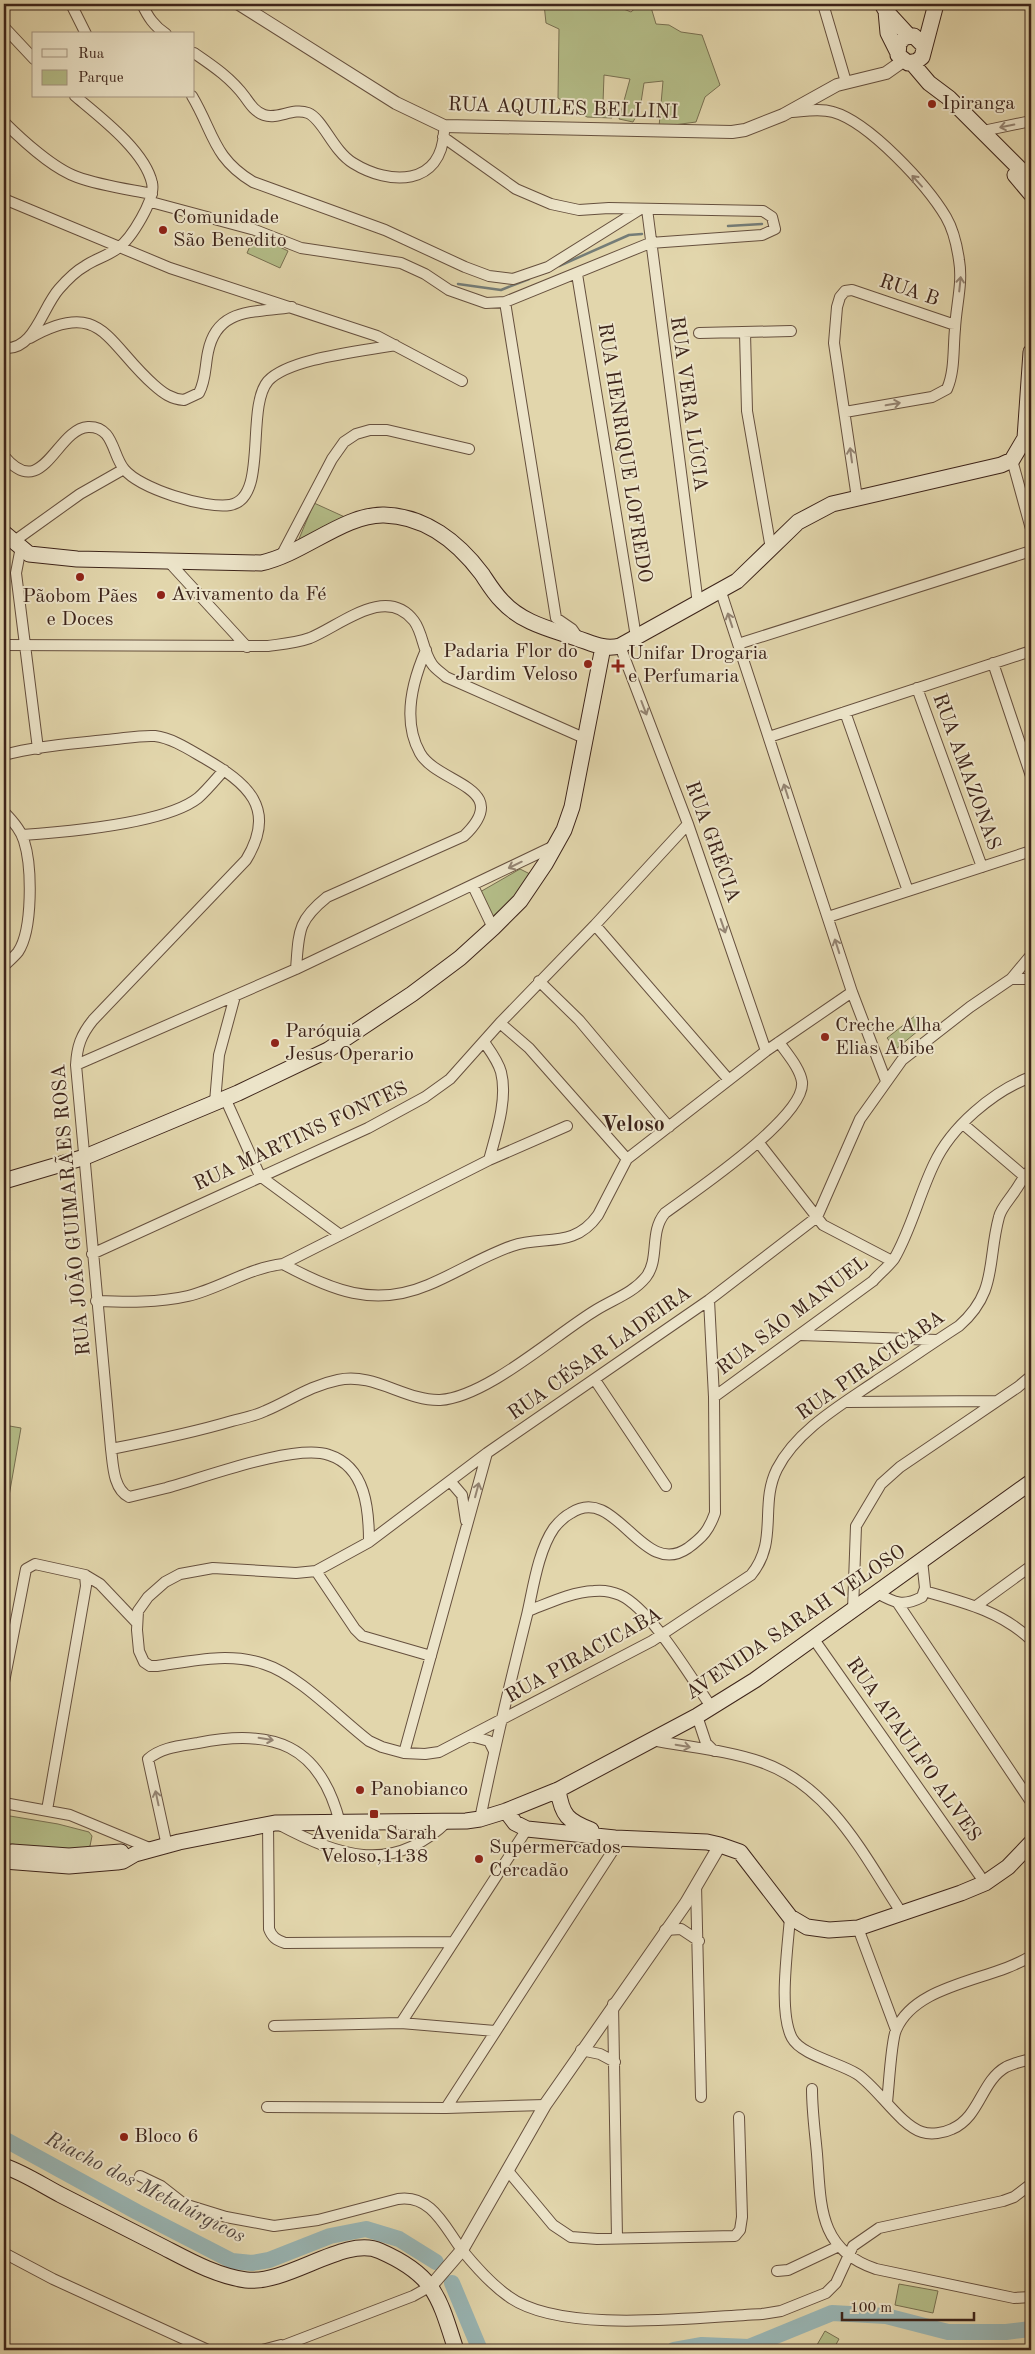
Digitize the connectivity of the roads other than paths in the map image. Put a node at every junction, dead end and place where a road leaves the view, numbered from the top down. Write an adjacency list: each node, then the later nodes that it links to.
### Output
1 (71, 4): 8 (street)
2 (142, 4): 9 (street)
3 (239, 4): 20 (street, RUA AQUILES BELLINI)
4 (823, 4): 13 (street)
5 (935, 4): 10 (main road)
6 (884, 7): 10 (main road)
7 (4, 29): 12 (street)
8 (85, 32)
9 (163, 32)
10 (911, 50): 13 (street, RUA AQUILES BELLINI); 19 (main road)
11 (195, 54): 20 (street)
12 (32, 57)
13 (846, 82): 16 (street, RUA AQUILES BELLINI)
14 (77, 98): 24 (street)
15 (193, 98): 26 (street)
16 (788, 112): 20 (street, RUA AQUILES BELLINI); 32 (street, one-way to 16)
17 (1031, 121): 19 (street, one-way to 19)
18 (4, 122): 24 (street)
19 (983, 131): 21 (main road)
20 (444, 132): 26 (street)
21 (1006, 156): 22 (main road); 23 (main road)
22 (1031, 180)
23 (1031, 194)
24 (152, 198): 28 (street); 30 (street)
25 (4, 199): 28 (street)
26 (643, 210): 27 (street, RUA VERA LÚCIA); 27 (street)
27 (650, 243): 29 (street); 55 (street, RUA VERA LÚCIA)
28 (120, 248): 31 (street); 36 (street)
29 (577, 274): 30 (street); 56 (street, RUA HENRIQUE LOFREDO)
30 (505, 302): 57 (street)
31 (294, 307): 36 (street); 37 (street)
32 (955, 325): 41 (street, one-way to 32); 41 (street, RUA B)
33 (790, 330): 35 (street)
34 (699, 333): 35 (street)
35 (745, 333): 50 (street)
36 (30, 338): 38 (street)
37 (394, 345): 40 (street); 46 (street)
38 (4, 348)
39 (1031, 352): 42 (main road)
40 (462, 381)
41 (845, 412): 47 (street, one-way to 41)
42 (1029, 422): 45 (main road)
43 (469, 449): 52 (street)
44 (4, 456): 46 (street)
45 (1012, 460): 47 (main road); 48 (street)
46 (124, 469): 49 (street)
47 (857, 498): 50 (main road)
48 (1031, 529)
49 (9, 539): 53 (main road); 58 (street)
50 (771, 549): 54 (main road)
51 (1031, 551): 59 (street)
52 (279, 559): 53 (main road); 57 (main road)
53 (169, 562): 62 (street)
54 (721, 592): 55 (main road); 59 (street, one-way to 54)
55 (698, 604): 56 (main road)
56 (636, 637): 61 (main road)
57 (579, 639): 63 (main road)
58 (24, 644): 60 (street); 62 (street); 71 (street)
59 (738, 644): 69 (street)
60 (4, 645)
61 (620, 646): 63 (main road); 76 (street, RUA GRÉCIA, one-way to 76)
62 (247, 647): 64 (street)
63 (603, 647): 70 (main road)
64 (426, 650): 70 (street); 88 (street)
65 (1031, 651): 66 (street)
66 (994, 663): 67 (street); 74 (street)
67 (917, 688): 68 (street); 80 (street, RUA AMAZONAS)
68 (844, 712): 69 (street); 82 (street)
69 (768, 737): 83 (street, one-way to 69)
70 (584, 738): 78 (main road)
71 (38, 749): 72 (street, RUA JOÃO GUIMARÃES ROSA); 73 (street, RUA JOÃO GUIMARÃES ROSA)
72 (4, 755)
73 (224, 770): 77 (street); 98 (street, RUA JOÃO GUIMARÃES ROSA)
74 (1031, 776)
75 (4, 812): 77 (street)
76 (688, 824): 84 (street, RUA MARTINS FONTES); 97 (street, RUA GRÉCIA, one-way to 97)
77 (22, 834): 87 (street)
78 (557, 845): 81 (street, one-way to 81); 85 (main road)
79 (1031, 851): 80 (street)
80 (982, 867): 82 (street)
81 (473, 886): 85 (street); 88 (street)
82 (908, 891): 83 (street)
83 (828, 917): 92 (street, one-way to 83)
84 (595, 925): 91 (street, RUA MARTINS FONTES); 100 (street)
85 (493, 928): 102 (main road)
86 (1031, 955): 89 (street, RUA CÉSAR LADEIRA)
87 (4, 966)
88 (296, 969): 93 (street)
89 (1011, 979): 90 (street); 101 (street, RUA CÉSAR LADEIRA)
90 (1031, 979)
91 (539, 981): 94 (street, RUA MARTINS FONTES); 105 (street)
92 (852, 992): 96 (street); 101 (street)
93 (235, 996): 98 (street); 102 (street)
94 (500, 1023): 95 (street, RUA MARTINS FONTES); 108 (street)
95 (484, 1042): 109 (street); 111 (street, RUA MARTINS FONTES)
96 (779, 1042): 97 (street); 106 (street)
97 (766, 1051): 100 (street)
98 (76, 1066): 107 (street, RUA JOÃO GUIMARÃES ROSA)
99 (1031, 1077): 103 (street, RUA SÃO MANUEL)
100 (729, 1080): 105 (street)
101 (886, 1081): 113 (street, RUA CÉSAR LADEIRA)
102 (220, 1100): 107 (main road); 111 (street)
103 (963, 1124): 110 (street); 116 (street, RUA SÃO MANUEL)
104 (567, 1126): 109 (street)
105 (669, 1126): 108 (street)
106 (759, 1143): 113 (street); 129 (street)
107 (85, 1157): 112 (main road); 115 (street, RUA JOÃO GUIMARÃES ROSA)
108 (627, 1159): 117 (street)
109 (489, 1160): 114 (street)
110 (1028, 1173): 123 (street, RUA PIRACICABA)
111 (260, 1176): 114 (street); 115 (street, RUA MARTINS FONTES)
112 (4, 1181)
113 (816, 1217): 116 (street); 118 (street, RUA CÉSAR LADEIRA)
114 (339, 1234): 117 (street)
115 (92, 1254): 119 (street, RUA JOÃO GUIMARÃES ROSA)
116 (892, 1261): 120 (street, RUA SÃO MANUEL)
117 (283, 1264): 119 (street)
118 (708, 1300): 125 (street, RUA CÉSAR LADEIRA); 126 (street)
119 (96, 1301): 129 (street, RUA JOÃO GUIMARÃES ROSA)
120 (821, 1320): 121 (street, RUA SÃO MANUEL); 122 (street)
121 (800, 1335): 122 (street); 126 (street, RUA SÃO MANUEL)
122 (830, 1336): 123 (street)
123 (937, 1340): 128 (street, RUA PIRACICABA)
124 (1031, 1376): 127 (street)
125 (595, 1380): 130 (street, RUA CÉSAR LADEIRA); 133 (street)
126 (714, 1397): 145 (street)
127 (996, 1401): 128 (street); 144 (street)
128 (846, 1402): 147 (street, RUA PIRACICABA)
129 (111, 1449): 135 (street, RUA JOÃO GUIMARÃES ROSA)
130 (487, 1453): 131 (street, RUA CÉSAR LADEIRA); 134 (street, one-way to 130)
131 (450, 1481): 134 (street); 135 (street, RUA CÉSAR LADEIRA)
132 (1031, 1482): 136 (main road, AVENIDA SARAH VELOSO)
133 (666, 1486)
134 (467, 1527): 151 (street)
135 (369, 1542): 138 (street, RUA CÉSAR LADEIRA)
136 (922, 1560): 140 (street); 141 (main road, AVENIDA SARAH VELOSO)
137 (1031, 1566): 143 (street)
138 (316, 1571): 146 (street, RUA CÉSAR LADEIRA); 151 (street)
139 (84, 1575): 146 (street); 152 (street); 164 (street)
140 (924, 1591): 142 (street); 143 (street)
141 (877, 1593): 142 (street); 144 (main road, AVENIDA SARAH VELOSO)
142 (897, 1602): 162 (street)
143 (976, 1606): 149 (street)
144 (853, 1610): 148 (main road, AVENIDA SARAH VELOSO)
145 (528, 1611): 147 (street); 155 (street)
146 (137, 1623): 150 (street, RUA CÉSAR LADEIRA)
147 (661, 1635): 153 (street); 155 (street, RUA PIRACICABA)
148 (813, 1638): 153 (main road, AVENIDA SARAH VELOSO); 179 (street, RUA ATAULFO ALVES)
149 (1031, 1640)
150 (139, 1651): 160 (street, RUA PIRACICABA)
151 (431, 1656): 160 (street)
152 (4, 1682)
153 (712, 1708): 154 (main road, AVENIDA SARAH VELOSO)
154 (697, 1716): 157 (main road, AVENIDA SARAH VELOSO); 159 (street)
155 (500, 1722): 156 (street, RUA PIRACICABA); 158 (street)
156 (471, 1736): 158 (street); 160 (street, RUA PIRACICABA)
157 (651, 1740): 159 (street, one-way to 159); 161 (main road, AVENIDA SARAH VELOSO)
158 (494, 1751): 167 (street)
159 (715, 1752): 181 (street)
160 (404, 1753)
161 (558, 1790): 165 (main road, AVENIDA SARAH VELOSO); 166 (main road)
162 (1031, 1802)
163 (4, 1803): 164 (street)
164 (47, 1810): 175 (street)
165 (506, 1811): 167 (main road, AVENIDA SARAH VELOSO); 171 (main road)
166 (564, 1814): 171 (main road); 172 (main road)
167 (480, 1819): 168 (main road, AVENIDA SARAH VELOSO)
168 (448, 1821): 169 (street); 170 (main road, AVENIDA SARAH VELOSO)
169 (272, 1823): 170 (main road, AVENIDA SARAH VELOSO); 175 (main road, AVENIDA SARAH VELOSO); 186 (street)
170 (340, 1823): 175 (street, one-way to 170)
171 (532, 1829): 172 (main road); 186 (street)
172 (613, 1837): 174 (main road); 192 (street)
173 (1031, 1843): 179 (main road)
174 (720, 1845): 180 (street); 182 (main road)
175 (160, 1847): 177 (main road, AVENIDA SARAH VELOSO)
176 (4, 1852): 177 (main road, AVENIDA SARAH VELOSO)
177 (135, 1854): 178 (main road, AVENIDA SARAH VELOSO)
178 (4, 1861)
179 (985, 1882): 181 (main road)
180 (696, 1885): 184 (street); 185 (street)
181 (901, 1912): 183 (main road)
182 (790, 1917): 183 (main road); 198 (street)
183 (858, 1928): 191 (street)
184 (666, 1930): 185 (street); 188 (street)
185 (699, 1941): 197 (street)
186 (452, 1942): 189 (street)
187 (1031, 1956): 191 (street)
188 (613, 2004): 193 (street); 195 (street)
189 (401, 2023): 190 (street); 192 (street)
190 (274, 2026)
191 (896, 2030): 198 (street)
192 (495, 2031): 201 (street)
193 (581, 2050): 195 (street); 199 (street)
194 (1031, 2059): 198 (street)
195 (615, 2062): 207 (street)
196 (812, 2089): 208 (street)
197 (701, 2097)
198 (887, 2102)
199 (545, 2105): 201 (street); 204 (street)
200 (267, 2107): 201 (street)
201 (446, 2108)
202 (739, 2117): 207 (street)
203 (4, 2166): 213 (main road)
204 (508, 2171): 207 (street); 209 (street)
205 (140, 2176): 209 (street)
206 (1031, 2184): 211 (street)
207 (617, 2238)
208 (839, 2246): 211 (street); 212 (street)
209 (462, 2250): 211 (street); 213 (street)
210 (4, 2253): 216 (street)
211 (847, 2255): 214 (street)
212 (777, 2271)
213 (431, 2286): 215 (street); 218 (main road)
214 (1031, 2297)
215 (280, 2348): 217 (street)
216 (208, 2350)
217 (262, 2350)
218 (456, 2350)

